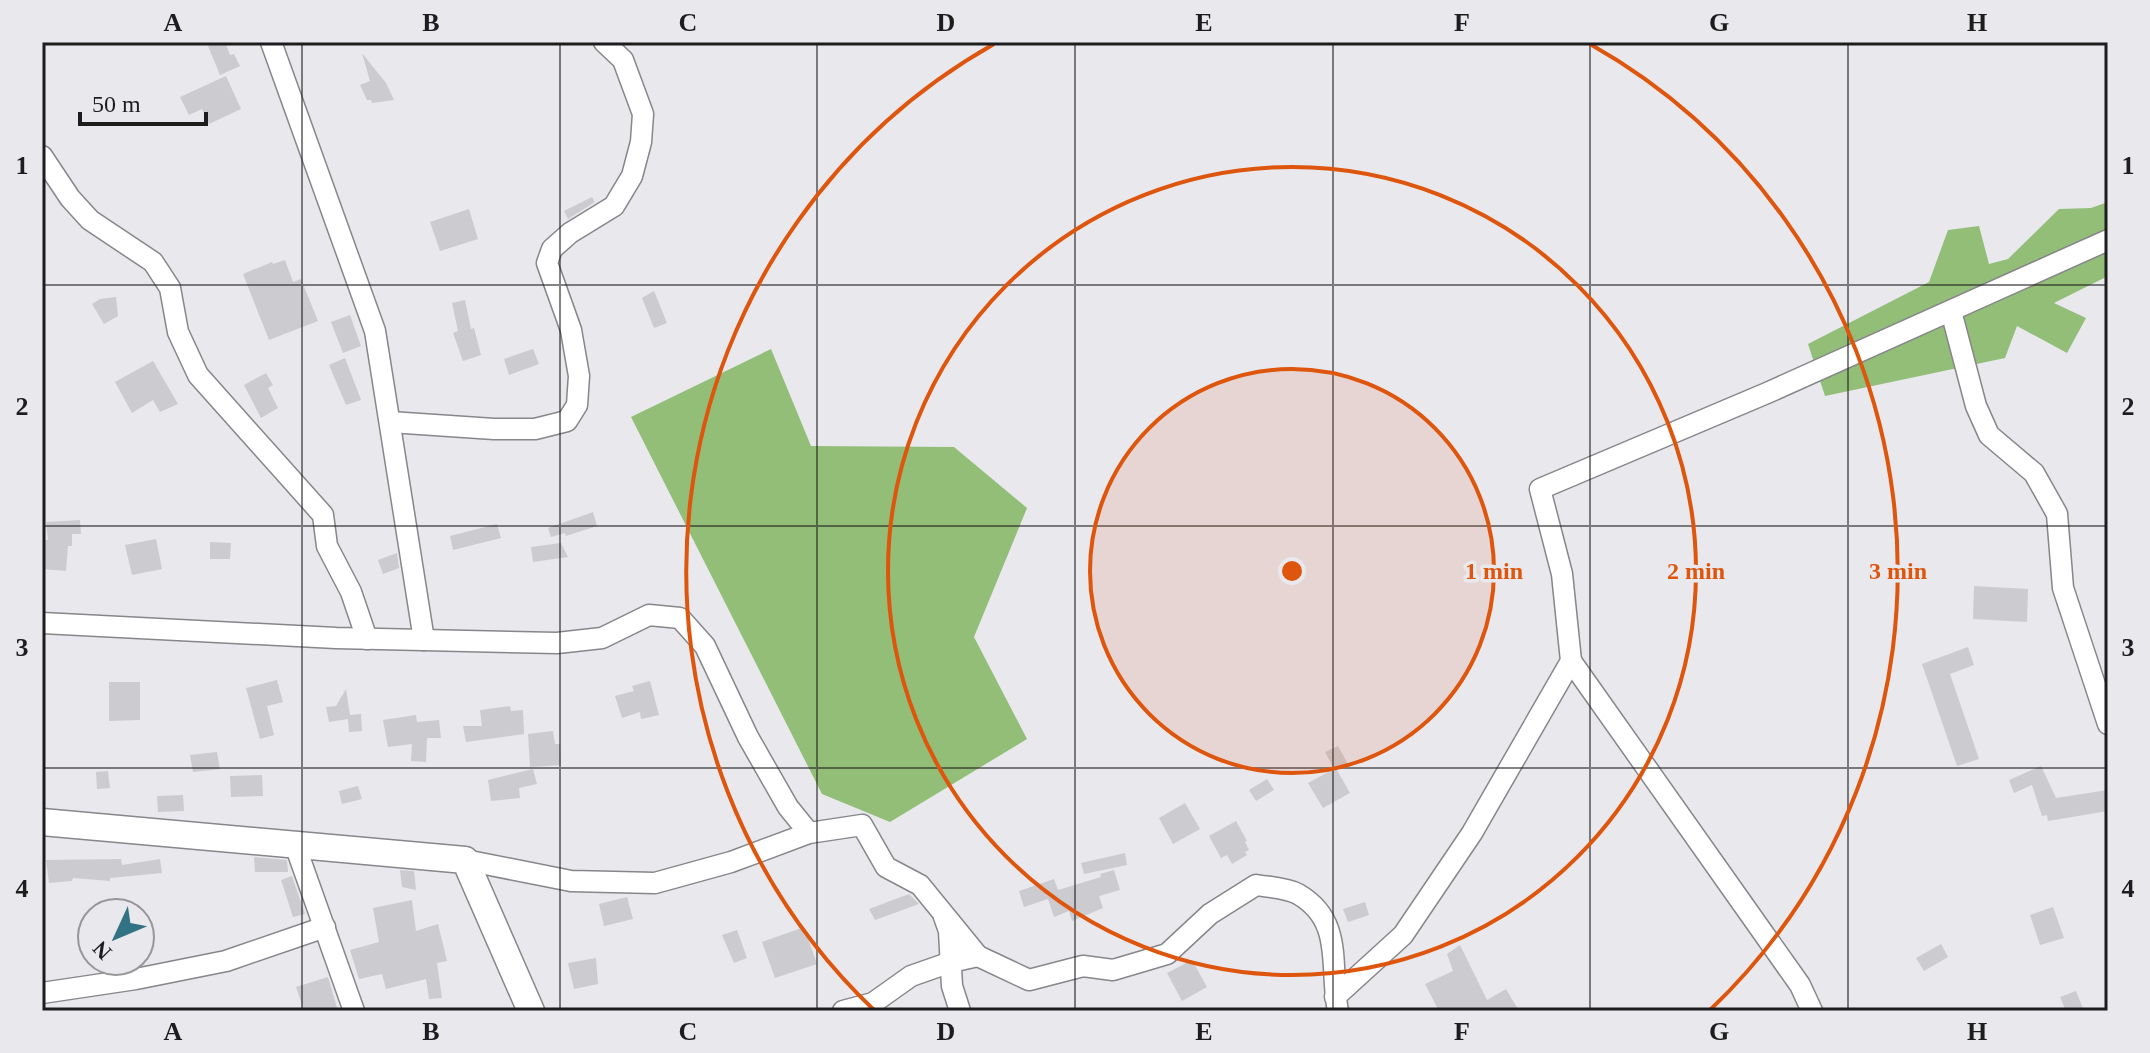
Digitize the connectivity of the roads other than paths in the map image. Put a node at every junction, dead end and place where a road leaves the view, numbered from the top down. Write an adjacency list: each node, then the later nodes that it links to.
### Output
1 (271, 42): 6 (street)
2 (604, 42): 6 (street)
3 (42, 156): 8 (street)
4 (2108, 240): 5 (street)
5 (1951, 311): 10 (street); 11 (street)
6 (390, 422): 9 (street)
7 (42, 623): 8 (street)
8 (367, 639): 9 (street)
9 (424, 640): 13 (street)
10 (1571, 661): 21 (street); 26 (street)
11 (2108, 724)
12 (42, 822): 14 (street)
13 (809, 833): 15 (street); 16 (street)
14 (295, 845): 15 (street); 17 (street)
15 (465, 860): 23 (street)
16 (944, 915): 18 (street); 19 (street)
17 (325, 927): 20 (street); 22 (street)
18 (978, 956): 19 (street); 21 (street)
19 (951, 962): 24 (street); 25 (street)
20 (42, 993)
21 (1336, 1004)
22 (354, 1011)
23 (531, 1011)
24 (843, 1011)
25 (960, 1011)
26 (1812, 1011)

